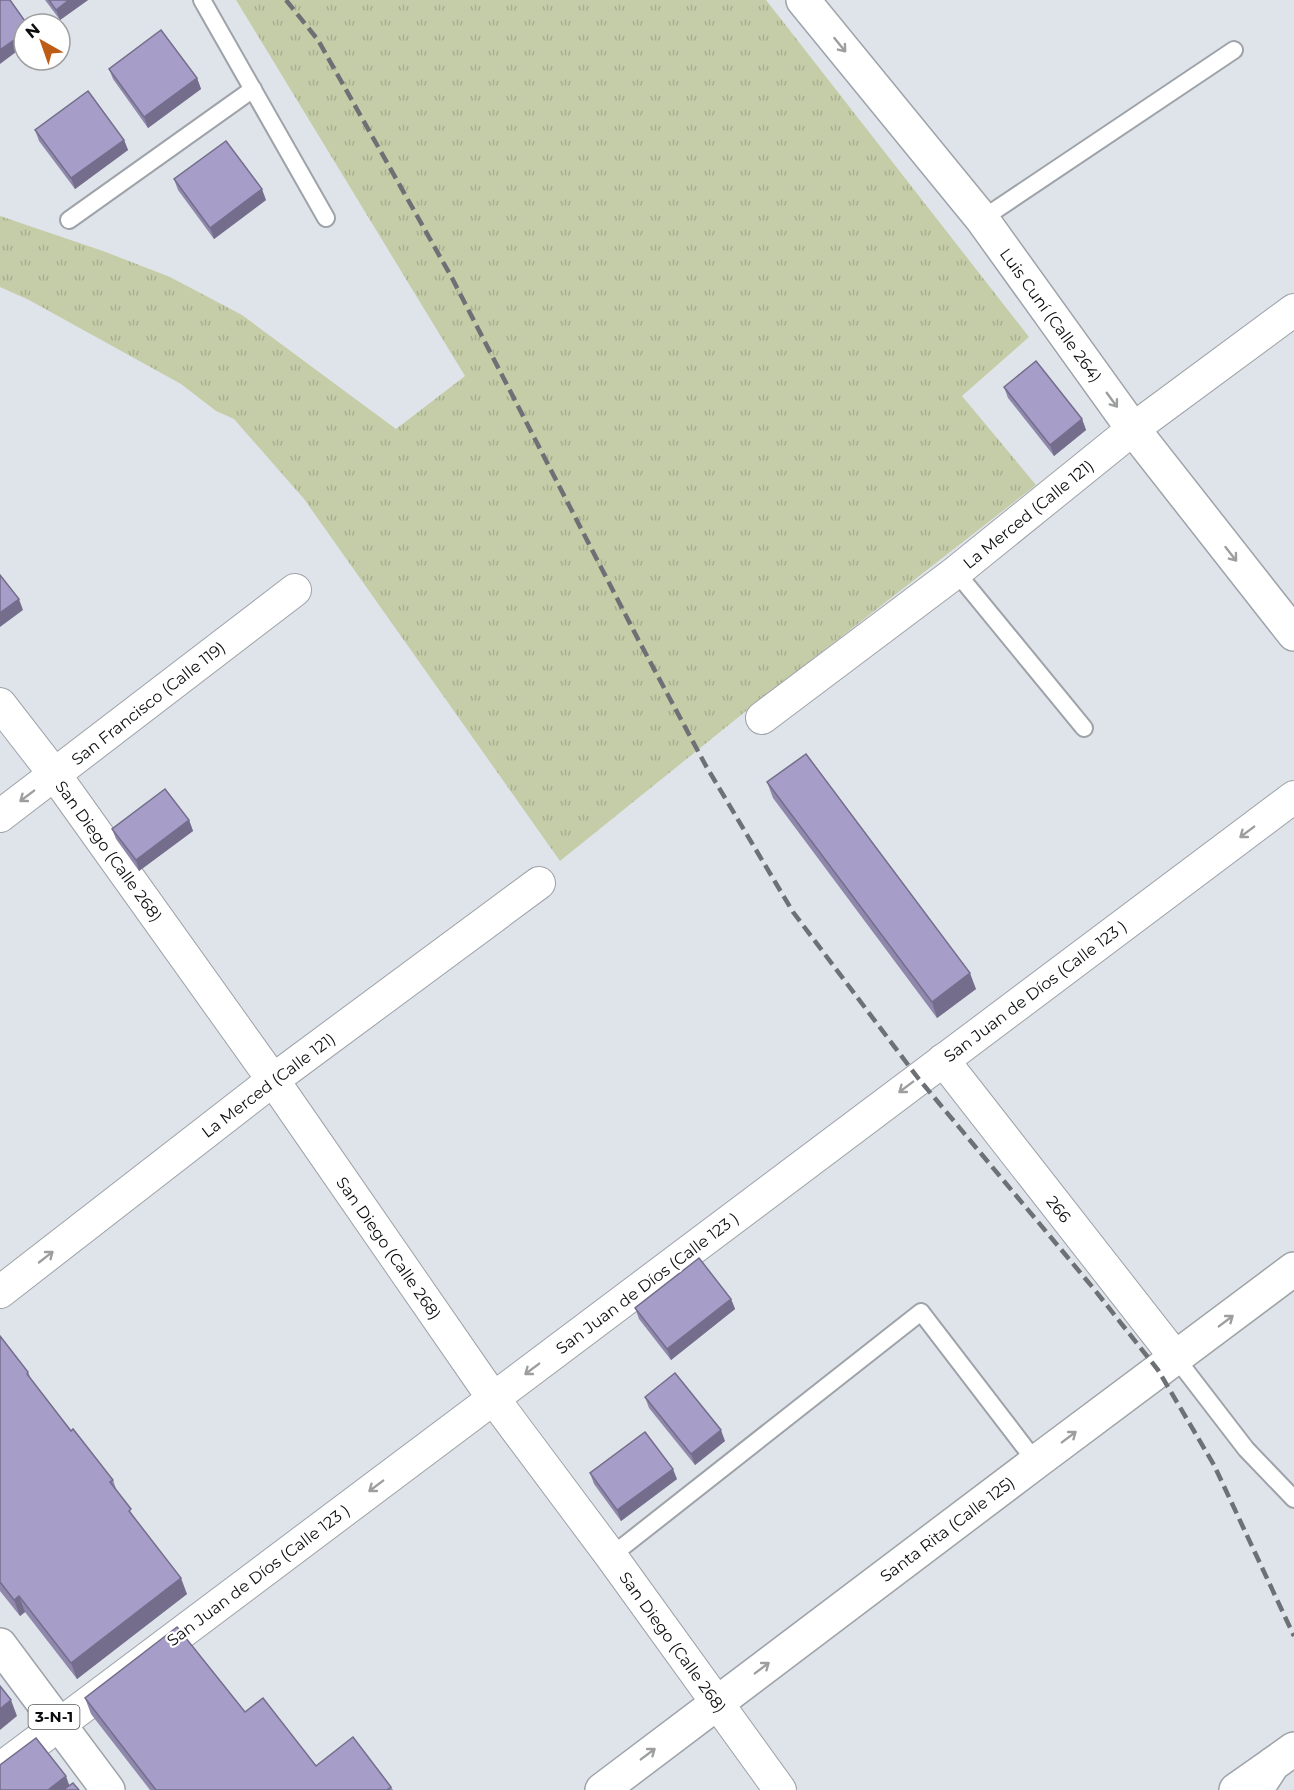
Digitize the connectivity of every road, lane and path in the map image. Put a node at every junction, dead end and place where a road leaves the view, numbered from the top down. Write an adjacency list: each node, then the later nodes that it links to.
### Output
1 (202, 0): 4 (lane)
2 (803, 0): 6 (street, Luis Cuní (Calle 264), one-way to 6)
3 (1234, 50): 6 (lane)
4 (253, 89): 5 (lane); 7 (lane)
5 (326, 218)
6 (982, 219): 9 (street, Luis Cuní (Calle 264), one-way to 9)
7 (69, 220)
8 (1294, 310): 9 (street, La Merced (Calle 121))
9 (1133, 429): 10 (street, La Merced (Calle 121)); 12 (street, Luis Cuní (Calle 264), one-way to 12)
10 (956, 572): 14 (street, La Merced (Calle 121)); 15 (lane)
11 (295, 590): 16 (street, San Francisco (Calle 119))
12 (1294, 634)
13 (0, 704): 16 (street, San Diego (Calle 268))
14 (762, 718)
15 (1084, 728)
16 (55, 775): 18 (street, San Francisco (Calle 119), one-way to 18); 21 (street, San Diego (Calle 268))
17 (1294, 797): 20 (street, San Juan de Díos (Calle 123 ), one-way to 20)
18 (0, 816)
19 (539, 883): 21 (street, La Merced (Calle 121))
20 (942, 1060): 24 (street, 266); 25 (street, San Juan de Díos (Calle 123 ), one-way to 25)
21 (273, 1080): 23 (street, La Merced (Calle 121), one-way to 21); 25 (street, San Diego (Calle 268))
22 (1294, 1269): 24 (street, Santa Rita (Calle 125), one-way to 22)
23 (0, 1293)
24 (1176, 1358): 26 (street, Santa Rita (Calle 125), one-way to 24); 27 (lane)
25 (493, 1398): 28 (street, San Diego (Calle 268)); 31 (street, San Juan de Díos (Calle 123 ), one-way to 31)
26 (1036, 1462): 28 (lane); 30 (street, Santa Rita (Calle 125), one-way to 26)
27 (1294, 1499)
28 (611, 1556): 30 (street, San Diego (Calle 268))
29 (0, 1645): 31 (street, 3-N-1)
30 (716, 1703): 35 (street, Santa Rita (Calle 125), one-way to 30); 36 (street, San Diego (Calle 268))
31 (59, 1724): 32 (street, San Juan de Díos (Calle 123 )); 34 (street, 3-N-1)
32 (0, 1768)
33 (1274, 1768): 37 (street)
34 (108, 1790)
35 (602, 1790)
36 (780, 1790)
37 (1236, 1790)

